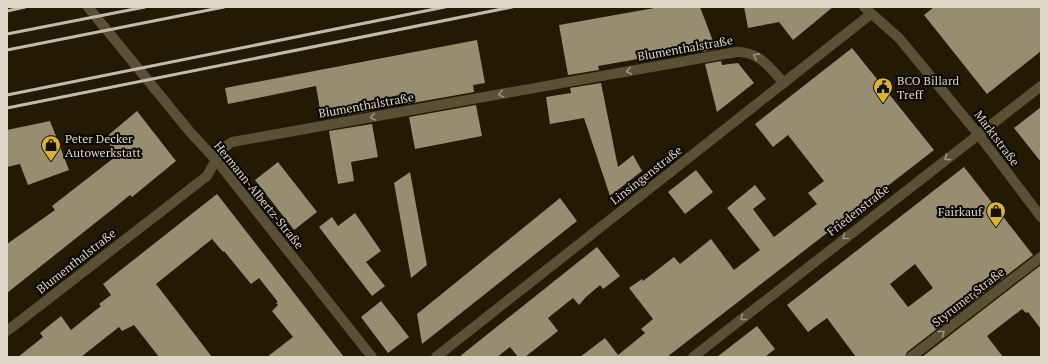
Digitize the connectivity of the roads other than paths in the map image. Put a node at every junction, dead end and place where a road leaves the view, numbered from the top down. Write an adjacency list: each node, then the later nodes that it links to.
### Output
1 (88, 7): 6 (street, Hermann-Albertz-Straße)
2 (867, 10): 3 (street, Linsingenstraße); 5 (street, Marktstraße)
3 (784, 83): 6 (street, Blumenthalstraße, one-way to 6); 11 (street, Linsingenstraße)
4 (1041, 86): 5 (street, Friedenstraße)
5 (979, 135): 7 (street, Marktstraße); 12 (street, Friedenstraße, one-way to 12)
6 (216, 160): 9 (street, Blumenthalstraße); 10 (street, Hermann-Albertz-Straße)
7 (1041, 217)
8 (1041, 257): 13 (street, Styrumer Straße, one-way to 8)
9 (7, 331)
10 (372, 357)
11 (436, 357)
12 (693, 357)
13 (911, 357)

